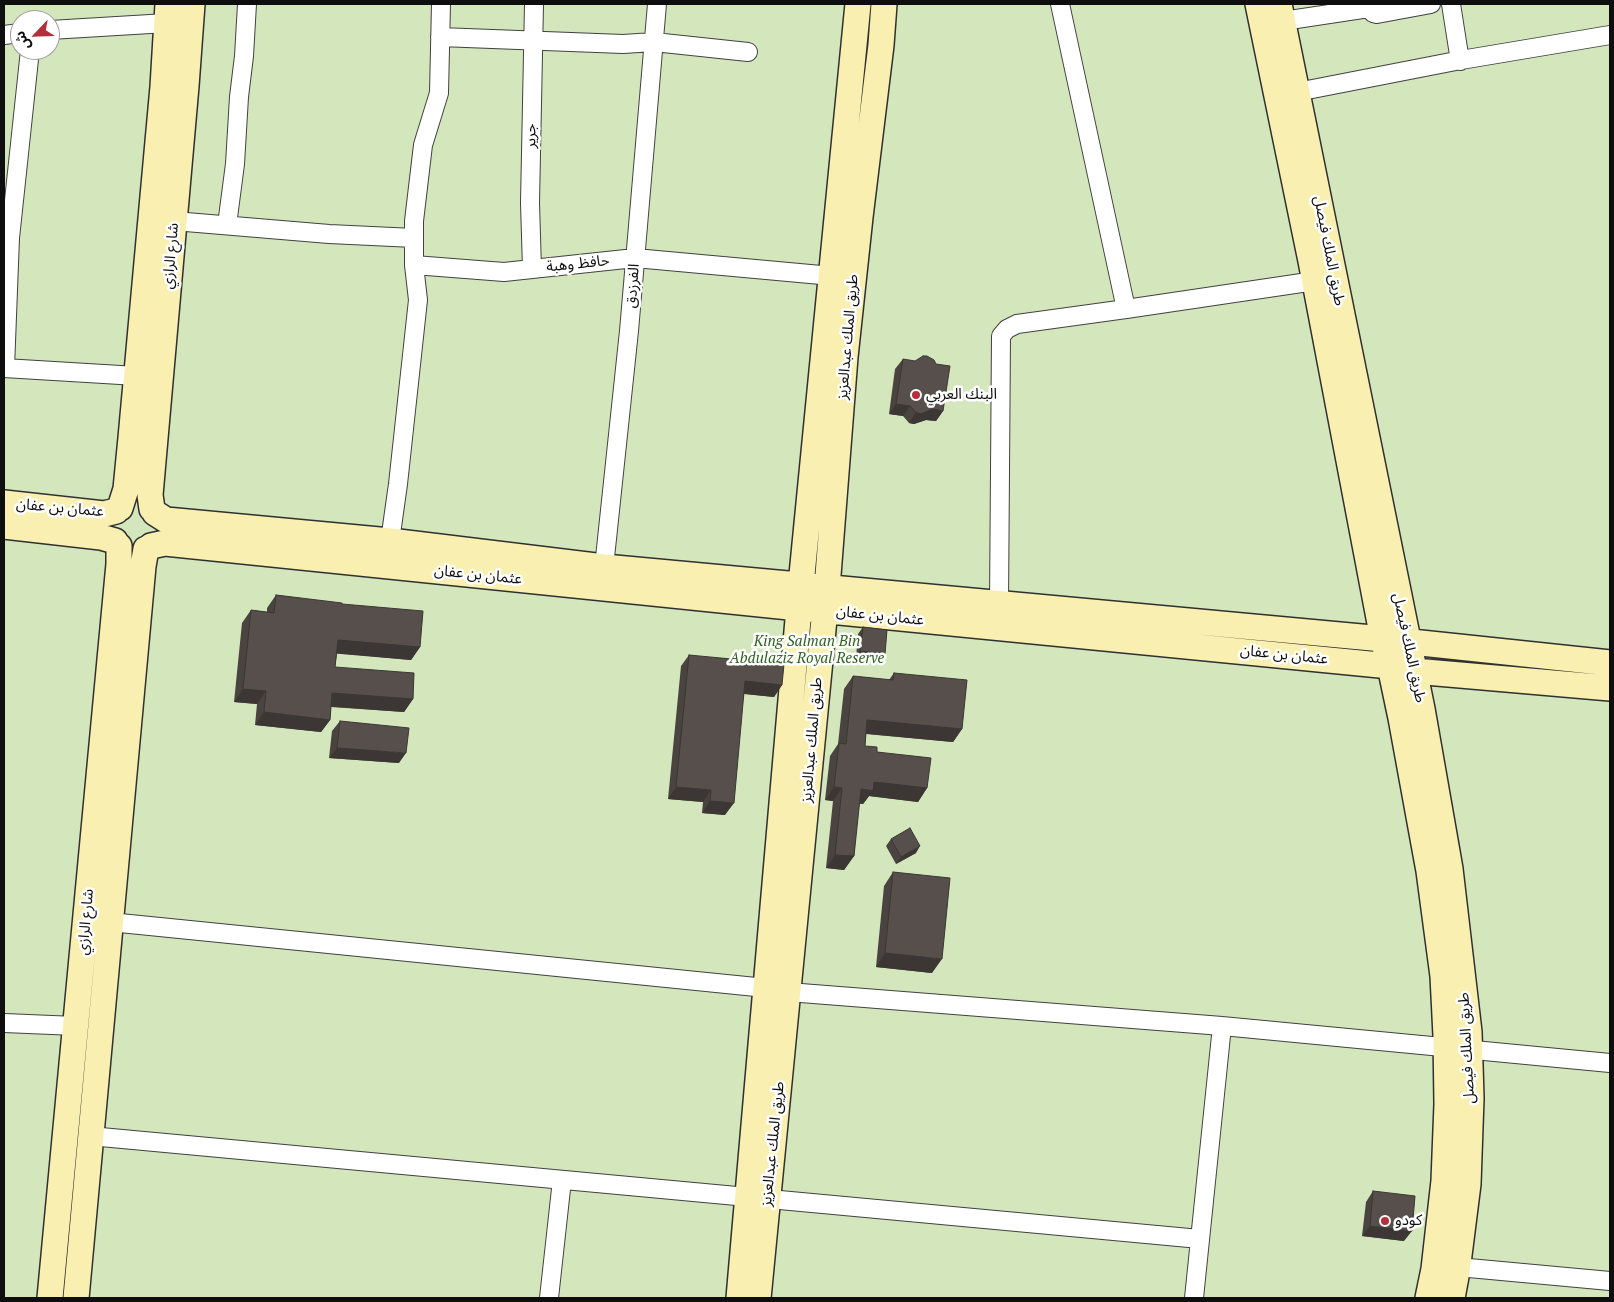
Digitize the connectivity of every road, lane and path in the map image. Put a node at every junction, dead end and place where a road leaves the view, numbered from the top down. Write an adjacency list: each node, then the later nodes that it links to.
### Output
1 (192, 4): 25 (street, شارع الرازي)
2 (247, 4): 26 (street)
3 (441, 4): 18 (street)
4 (534, 4): 19 (street, جرير)
5 (657, 4): 20 (street, الفرزدق)
6 (858, 4): 32 (street, طريق الملك عبدالعزيز)
7 (884, 4): 46 (street, طريق الملك عبدالعزيز)
8 (1060, 4): 34 (street)
9 (1258, 4): 33 (street, طريق الملك فيصل)
10 (1431, 4): 12 (street)
11 (1451, 4): 23 (street)
12 (1369, 6): 13 (street)
13 (1308, 10): 14 (street)
14 (1281, 12): 24 (street, طريق الملك فيصل)
15 (168, 13): 16 (street); 36 (street, شارع الرازي)
16 (60, 29)
17 (1610, 35): 23 (street)
18 (440, 37): 19 (street); 28 (street)
19 (533, 41): 20 (street); 31 (street, جرير)
20 (654, 42): 21 (street); 29 (street, الفرزدق)
21 (748, 52)
22 (29, 60): 27 (street)
23 (1460, 61): 24 (street)
24 (1297, 92): 49 (street, طريق الملك فيصل)
25 (174, 221): 26 (street); 39 (street, شارع الرازي)
26 (227, 226): 28 (street)
27 (7, 238): 35 (street)
28 (414, 238): 30 (street)
29 (635, 258): 31 (street, حافظ وهبة); 32 (street, حافظ وهبة); 44 (street, الفرزدق)
30 (414, 265): 31 (street, حافظ وهبة); 41 (street)
31 (532, 269)
32 (832, 276): 45 (street, طريق الملك عبدالعزيز)
33 (1315, 280): 34 (street); 48 (street, طريق الملك فيصل)
34 (1126, 309): 47 (street)
35 (5, 368): 36 (street)
36 (137, 376): 38 (street, شارع الرازي)
37 (4, 503): 38 (street, عثمان بن عفان)
38 (118, 510): 39 (street); 42 (street)
39 (154, 511): 41 (street, عثمان بن عفان); 43 (street)
40 (4, 526): 42 (street, عثمان بن عفان)
41 (390, 541): 44 (street, عثمان بن عفان)
42 (117, 544): 43 (street); 57 (street, شارع الرازي)
43 (148, 548): 45 (street, عثمان بن عفان); 54 (street, شارع الرازي)
44 (604, 567): 45 (street, عثمان بن عفان)
45 (800, 596): 46 (street, عثمان بن عفان); 55 (street, طريق الملك عبدالعزيز)
46 (826, 599): 47 (street, عثمان بن عفان); 51 (street, عثمان بن عفان); 55 (street, طريق الملك عبدالعزيز)
47 (999, 604): 48 (street, عثمان بن عفان)
48 (1383, 639): 49 (street, عثمان بن عفان); 51 (street, طريق الملك فيصل)
49 (1408, 642): 50 (street, عثمان بن عفان); 52 (street, طريق الملك فيصل)
50 (1610, 663)
51 (1390, 666): 52 (street, عثمان بن عفان); 59 (street, طريق الملك فيصل)
52 (1414, 671): 53 (street, عثمان بن عفان); 59 (street, طريق الملك فيصل)
53 (1610, 688)
54 (110, 922): 55 (street); 61 (street, شارع الرازي)
55 (777, 990): 58 (street); 63 (street, طريق الملك عبدالعزيز)
56 (4, 1023): 57 (street)
57 (76, 1026): 67 (street, شارع الرازي)
58 (1222, 1026): 59 (street); 64 (street)
59 (1458, 1049): 60 (street); 65 (street, طريق الملك فيصل); 73 (street, طريق الملك فيصل)
60 (1610, 1063)
61 (90, 1136): 62 (street); 68 (street, شارع الرازي)
62 (562, 1180): 63 (street); 69 (street)
63 (758, 1198): 64 (street); 70 (street, طريق الملك عبدالعزيز); 71 (street, طريق الملك عبدالعزيز)
64 (1200, 1239): 72 (street)
65 (1458, 1267): 66 (street); 74 (street, طريق الملك فيصل)
66 (1610, 1282)
67 (50, 1298)
68 (76, 1298)
69 (549, 1298)
70 (738, 1298)
71 (758, 1298)
72 (1194, 1298)
73 (1428, 1298)
74 (1452, 1298)

